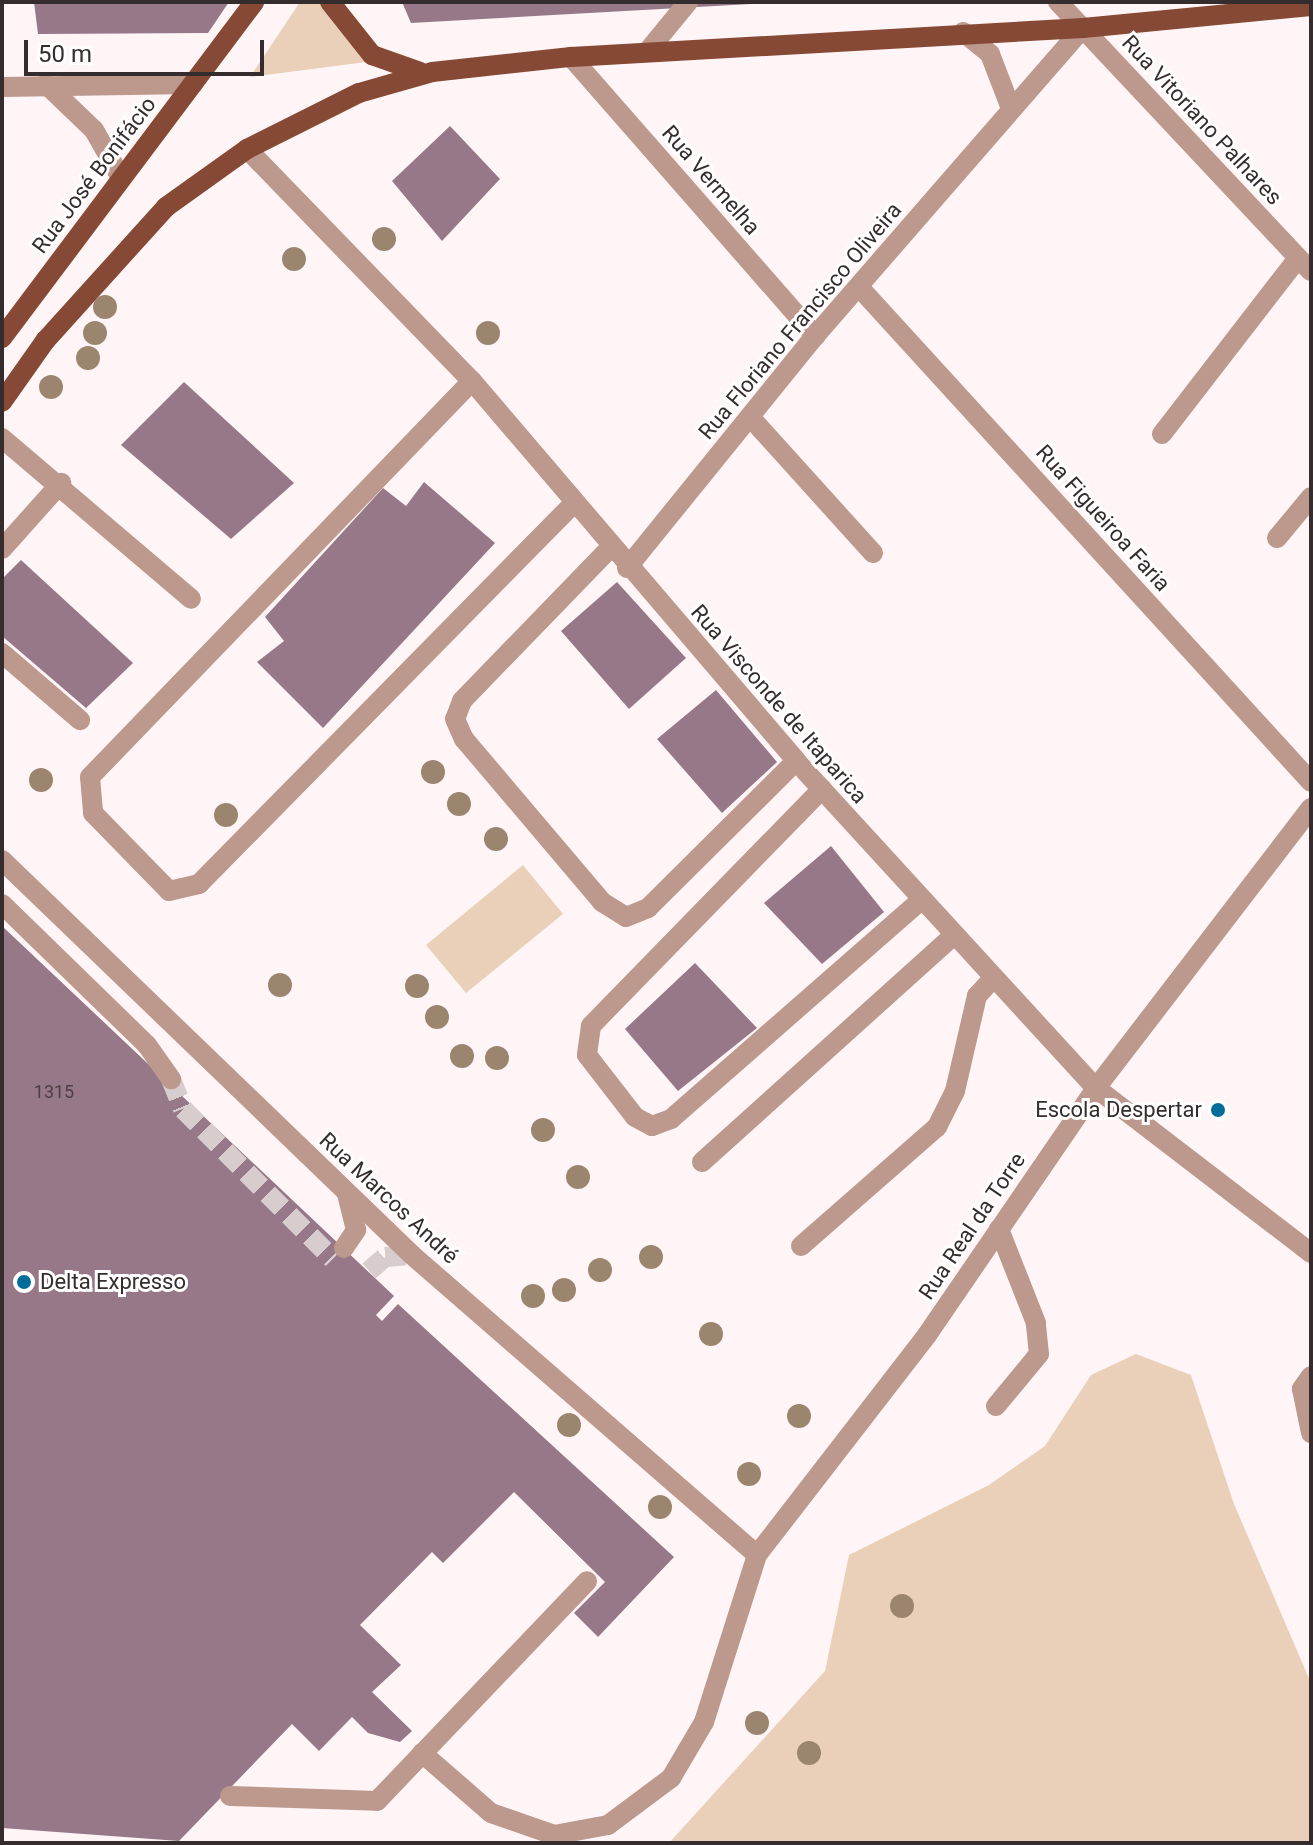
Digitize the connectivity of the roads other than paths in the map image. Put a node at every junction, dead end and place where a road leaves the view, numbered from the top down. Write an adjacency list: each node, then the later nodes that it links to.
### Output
1 (254, 2): 13 (main road, Rua José Bonifácio)
2 (330, 2): 11 (main road)
3 (688, 2): 9 (street)
4 (1058, 2): 7 (street, Rua Vitoriano Palhares)
5 (1252, 6): 6 (main road); 7 (main road)
6 (1311, 6)
7 (1083, 28): 8 (main road); 15 (street, Rua Floriano Francisco Oliveira); 18 (street, Rua Vitoriano Palhares)
8 (963, 32): 9 (main road); 15 (street)
9 (647, 52): 10 (main road)
10 (571, 57): 11 (main road); 21 (street, Rua Vermelha)
11 (432, 72): 16 (main road)
12 (46, 84): 13 (street); 14 (street); 17 (street)
13 (193, 84): 17 (main road, Rua José Bonifácio)
14 (2, 87)
15 (1010, 106): 19 (street, Rua Floriano Francisco Oliveira)
16 (247, 149): 23 (street, Rua Visconde de Itaparica); 24 (main road)
17 (121, 178): 20 (main road, Rua José Bonifácio)
18 (1304, 265): 26 (street)
19 (859, 287): 21 (street, Rua Floriano Francisco Oliveira); 40 (street, Rua Figueiroa Faria)
20 (11, 314): 22 (main road, Rua José Bonifácio)
21 (815, 336): 25 (street, Rua Floriano Francisco Oliveira)
22 (2, 338)
23 (472, 381): 30 (street, Rua Visconde de Itaparica); 30 (street)
24 (2, 402)
25 (751, 418): 34 (street); 35 (street, Rua Floriano Francisco Oliveira)
26 (1162, 434)
27 (2, 438): 28 (street)
28 (61, 483): 33 (street); 36 (street)
29 (1311, 497): 31 (street)
30 (574, 503): 32 (street, Rua Visconde de Itaparica)
31 (1277, 538)
32 (611, 547): 35 (street, Rua Visconde de Itaparica); 39 (street)
33 (2, 549)
34 (873, 553)
35 (627, 568): 39 (street, Rua Visconde de Itaparica)
36 (191, 599)
37 (2, 653): 38 (street)
38 (80, 720)
39 (796, 761): 41 (street, Rua Visconde de Itaparica)
40 (1311, 782)
41 (822, 789): 44 (street, Rua Visconde de Itaparica); 44 (street)
42 (1311, 808): 49 (street, Rua Real da Torre)
43 (2, 860): 51 (street, Rua Marcos André)
44 (922, 899): 46 (street, Rua Visconde de Itaparica)
45 (2, 904): 48 (street)
46 (954, 935): 47 (street, Rua Visconde de Itaparica); 50 (street)
47 (994, 977): 49 (street, Rua Visconde de Itaparica); 53 (street)
48 (171, 1079)
49 (1096, 1088): 52 (street, Rua Real da Torre); 55 (street, Rua Visconde de Itaparica)
50 (702, 1162)
51 (346, 1191): 54 (street); 59 (street, Rua Marcos André)
52 (999, 1229): 57 (street); 59 (street, Rua Real da Torre)
53 (801, 1246)
54 (344, 1248)
55 (1311, 1253)
56 (1311, 1376): 58 (street)
57 (996, 1406)
58 (1311, 1433)
59 (757, 1555): 61 (street)
60 (587, 1581): 61 (street)
61 (422, 1753): 62 (street)
62 (230, 1796)

